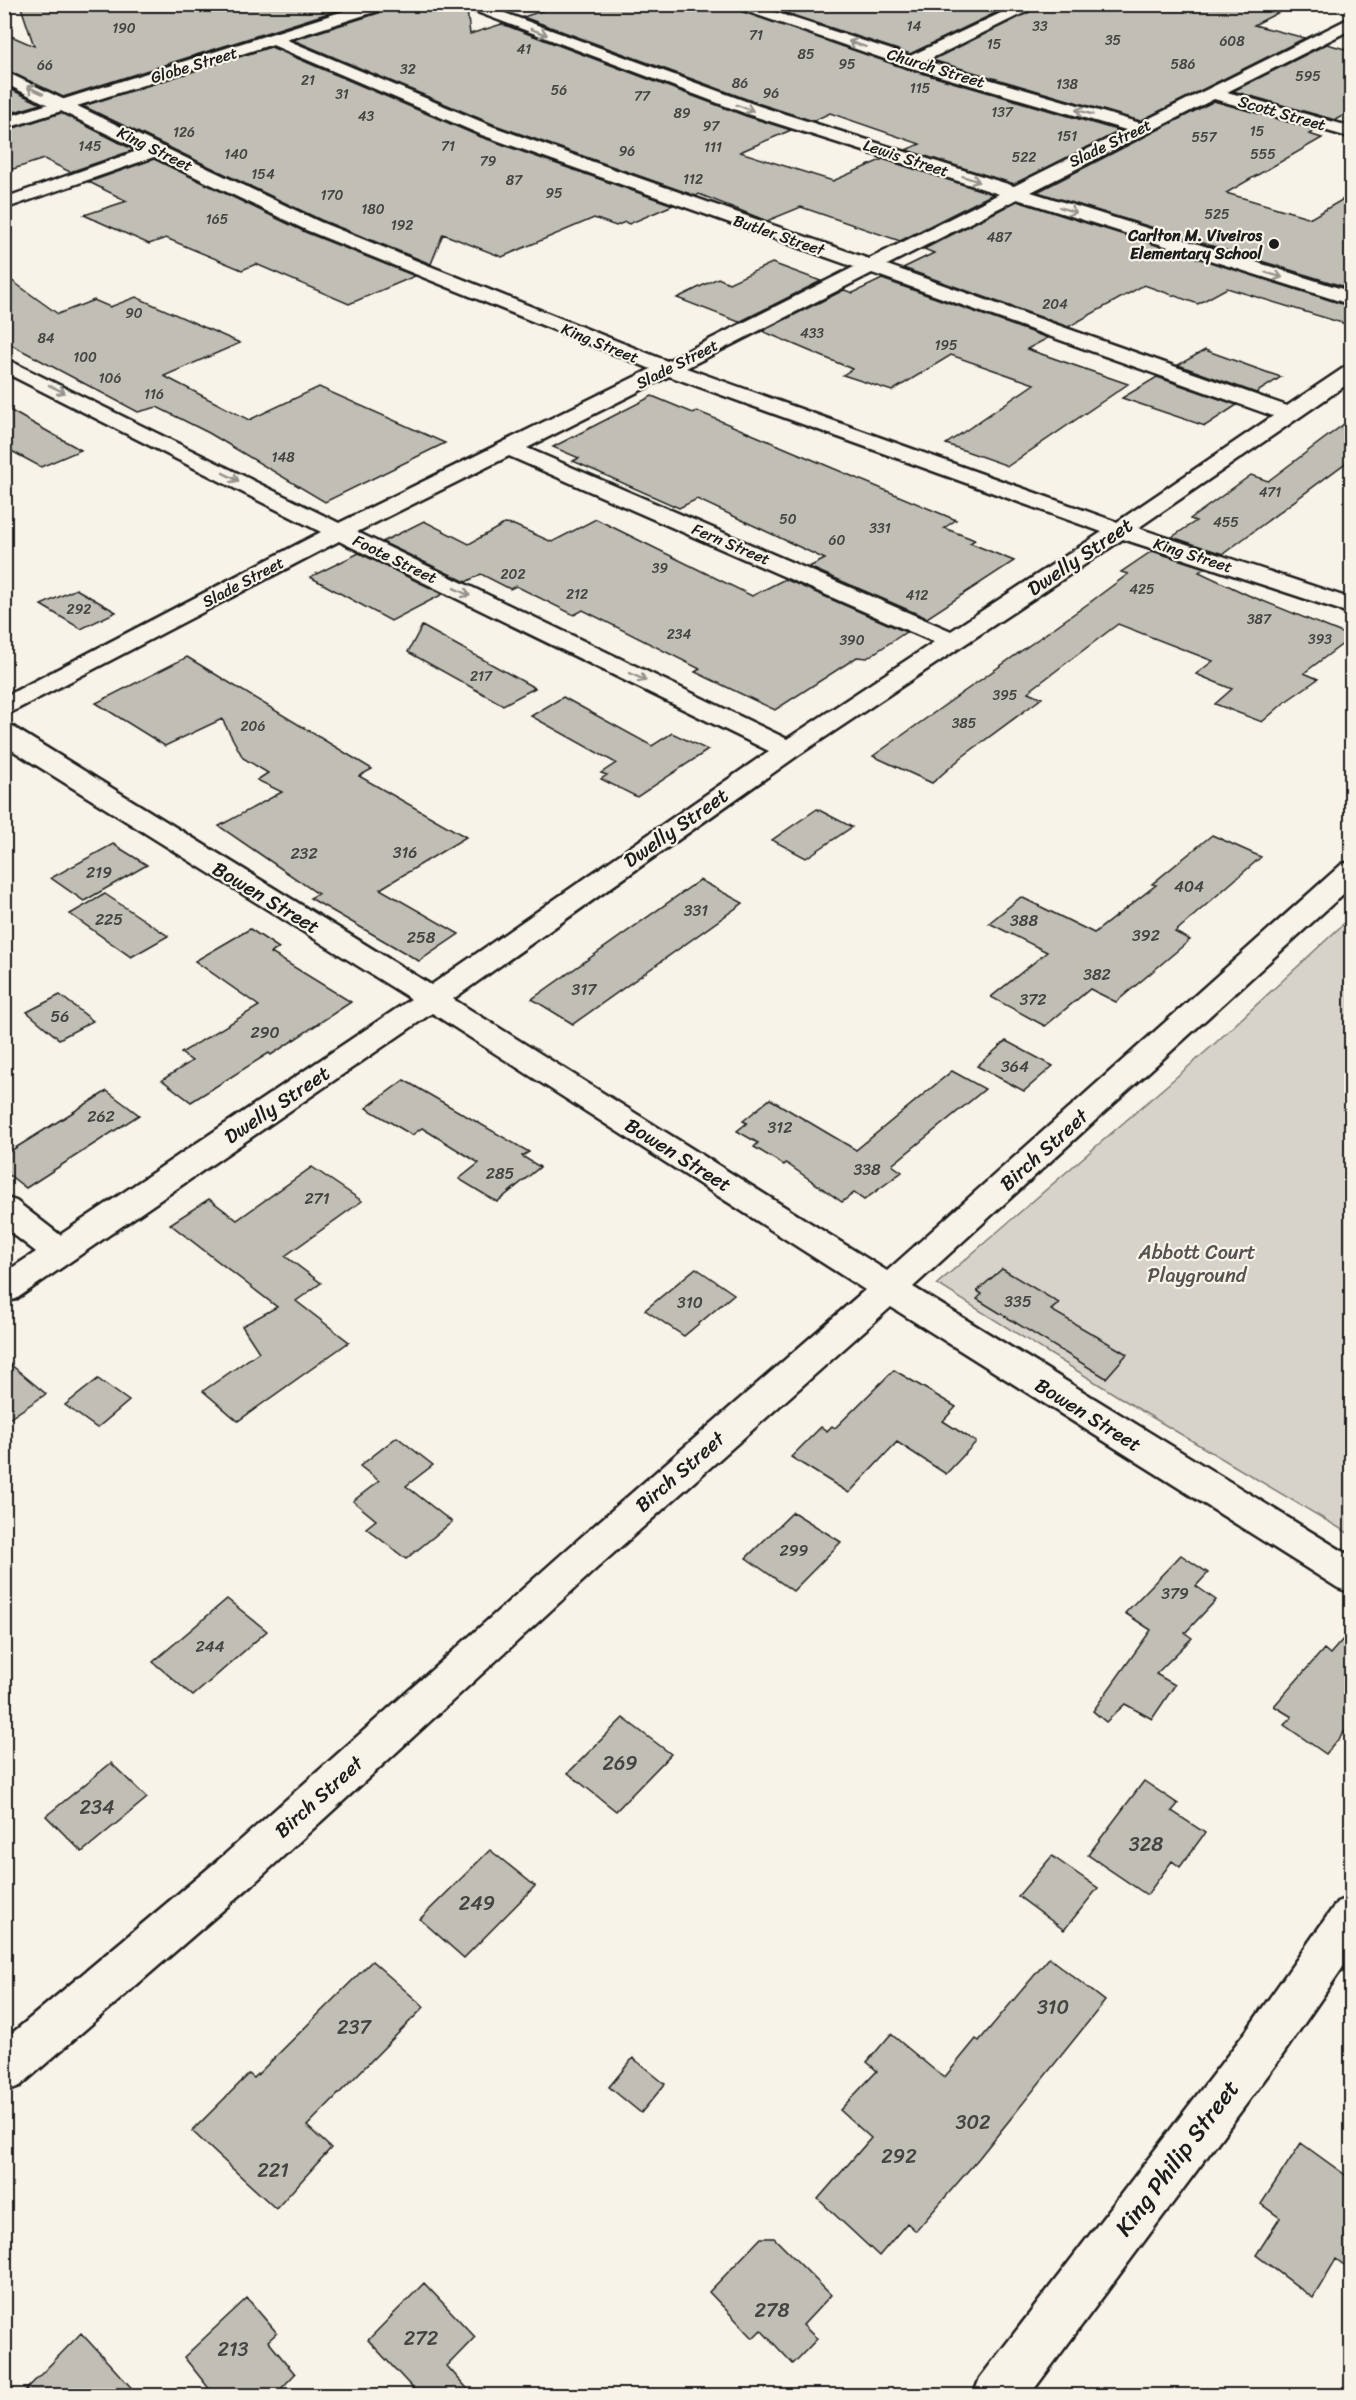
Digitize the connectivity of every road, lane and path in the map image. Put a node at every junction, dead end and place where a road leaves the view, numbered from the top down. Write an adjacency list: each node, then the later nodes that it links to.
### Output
1 (384, 4): 6 (street, Globe Street)
2 (464, 4): 15 (street, Lewis Street, one-way to 15)
3 (733, 4): 7 (street, Church Street, one-way to 3)
4 (1034, 4): 7 (street)
5 (1352, 22): 9 (street, Slade Street)
6 (274, 40): 10 (street, Globe Street); 17 (street, Butler Street)
7 (911, 62): 12 (street, Church Street, one-way to 7)
8 (4, 76): 10 (street, King Street, one-way to 8)
9 (1212, 93): 12 (street, Slade Street); 13 (street, Scott Street)
10 (66, 105): 11 (street, Globe Street); 14 (street, King Street)
11 (4, 124)
12 (1140, 128): 15 (street, Slade Street)
13 (1352, 133)
14 (156, 150): 16 (street); 20 (street, King Street)
15 (1012, 192): 17 (street, Slade Street); 18 (street, Lewis Street, one-way to 18)
16 (4, 204)
17 (868, 266): 20 (street, Slade Street); 22 (street, Butler Street)
18 (1352, 299)
19 (4, 364): 25 (street, Foote Street, one-way to 25)
20 (666, 370): 23 (street, Slade Street); 24 (street, King Street)
21 (1352, 371): 22 (street, Dwelly Street)
22 (1289, 414): 24 (street, Dwelly Street)
23 (509, 448): 25 (street, Slade Street); 27 (street, Fern Street)
24 (1119, 531): 26 (street, King Street); 27 (street, Dwelly Street)
25 (339, 532): 28 (street, Slade Street); 30 (street, Foote Street, one-way to 30)
26 (1352, 607)
27 (953, 641): 30 (street, Dwelly Street)
28 (4, 708)
29 (4, 733): 32 (street, Bowen Street)
30 (788, 750): 32 (street, Dwelly Street)
31 (1352, 870): 35 (street, Birch Street)
32 (432, 999): 34 (street, Dwelly Street); 35 (street, Bowen Street)
33 (4, 1209): 34 (street)
34 (59, 1252): 36 (street, Dwelly Street)
35 (889, 1289): 37 (street, Bowen Street); 39 (street, Birch Street)
36 (4, 1290)
37 (1352, 1576)
38 (1352, 1916): 40 (street, King Philip Street)
39 (4, 2070)
40 (998, 2396)

